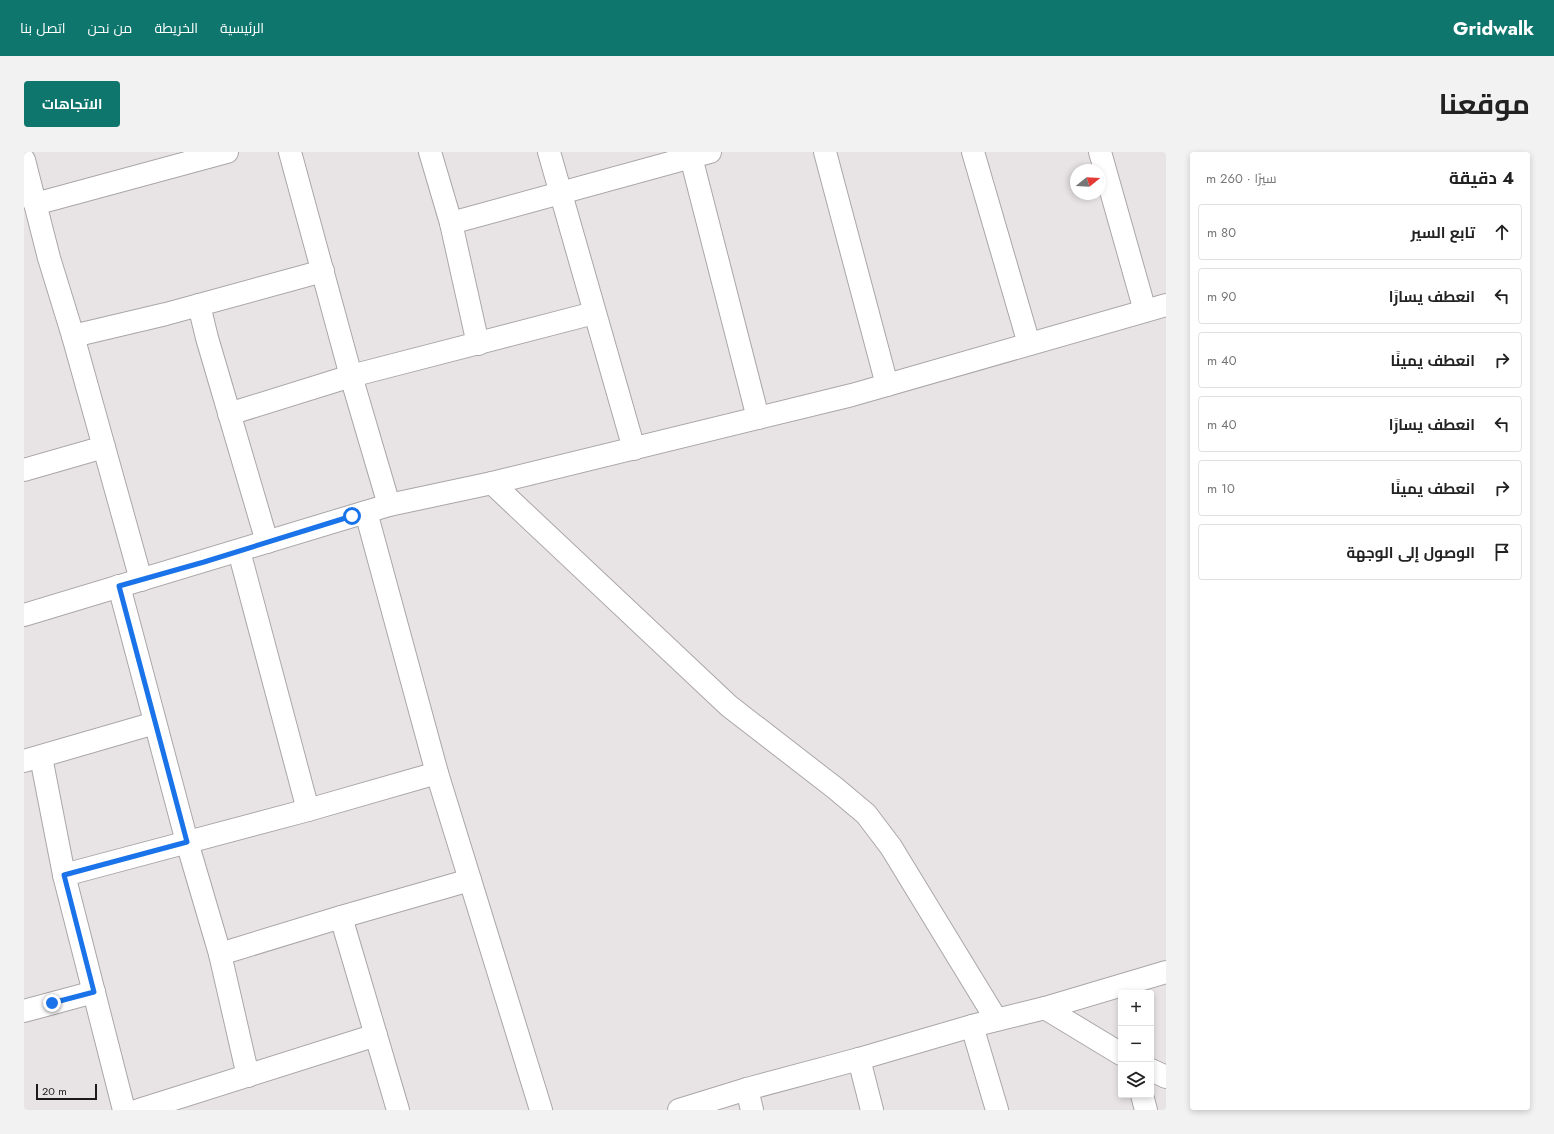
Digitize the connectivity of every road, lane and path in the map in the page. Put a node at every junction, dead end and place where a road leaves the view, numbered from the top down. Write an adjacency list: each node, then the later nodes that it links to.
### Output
1 (227, 152): 10 (street)
2 (290, 152): 14 (street)
3 (430, 152): 13 (street)
4 (549, 152): 11 (street)
5 (825, 152): 23 (street)
6 (973, 152): 21 (street)
7 (1100, 152): 17 (street)
8 (700, 155): 11 (street); 25 (street)
9 (24, 160): 12 (street)
10 (156, 161): 12 (street)
11 (560, 193): 13 (street); 18 (street)
12 (35, 204): 19 (street)
13 (451, 223): 20 (street)
14 (323, 271): 15 (street); 22 (street)
15 (199, 305): 19 (street); 24 (street)
16 (1166, 305): 17 (street)
17 (1145, 311): 21 (street)
18 (594, 313): 20 (street); 27 (street)
19 (73, 336): 26 (street)
20 (478, 344): 22 (street)
21 (1029, 344): 23 (street)
22 (351, 376): 24 (street); 30 (street)
23 (887, 385): 25 (street)
24 (230, 414): 32 (street)
25 (758, 418): 27 (street)
26 (104, 448): 28 (street); 34 (street)
27 (634, 449): 29 (street)
28 (24, 470)
29 (492, 483): 30 (street); 50 (street)
30 (389, 505): 31 (street)
31 (366, 512): 32 (street); 39 (street)
32 (267, 542): 33 (street)
33 (239, 551): 34 (street); 40 (street)
34 (140, 580): 35 (street)
35 (119, 586): 36 (street); 37 (street)
36 (24, 615)
37 (155, 723): 38 (street); 41 (street)
38 (33, 759): 42 (street)
39 (437, 773): 40 (street); 43 (street)
40 (308, 810): 41 (street)
41 (187, 842): 42 (street); 45 (street)
42 (64, 875): 47 (street)
43 (470, 880): 44 (street); 63 (street)
44 (341, 917): 45 (street); 52 (street)
45 (220, 954): 56 (street)
46 (1166, 972): 48 (street)
47 (94, 992): 49 (street); 60 (street)
48 (1044, 1008): 50 (street); 53 (street)
49 (24, 1011)
50 (996, 1019): 51 (street)
51 (972, 1026): 54 (street); 67 (street)
52 (376, 1035): 56 (street); 62 (street)
53 (1118, 1052)
54 (859, 1059): 58 (street); 66 (street)
55 (1154, 1071): 57 (street)
56 (248, 1076): 61 (street)
57 (1166, 1077)
58 (747, 1089): 64 (street); 65 (street)
59 (1143, 1098): 68 (street)
60 (124, 1110)
61 (139, 1110)
62 (398, 1110)
63 (541, 1110)
64 (679, 1110)
65 (752, 1110)
66 (872, 1110)
67 (997, 1110)
68 (1146, 1110)

